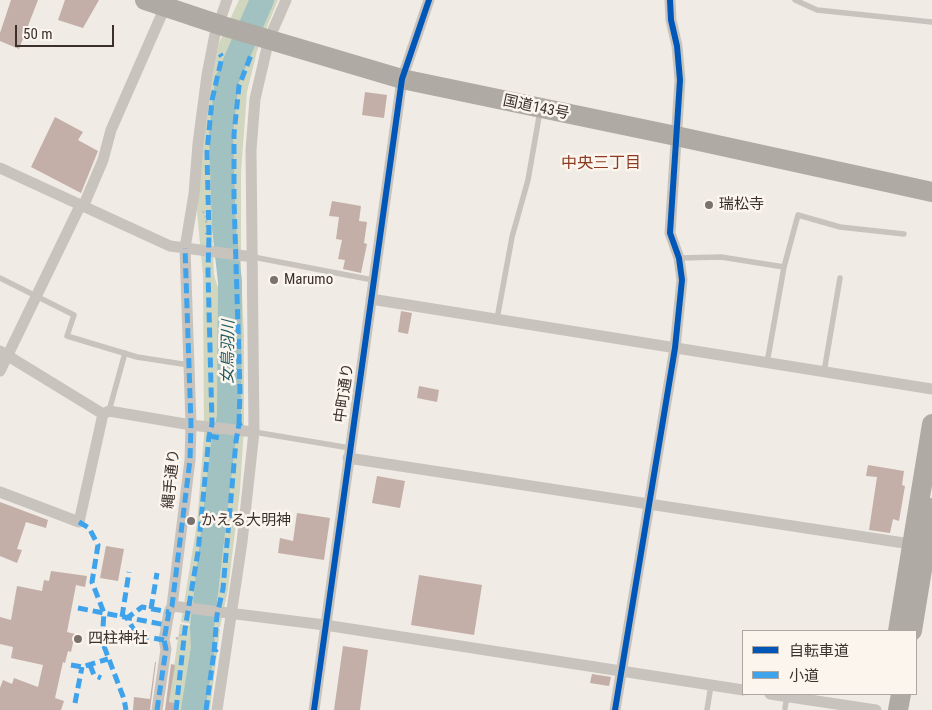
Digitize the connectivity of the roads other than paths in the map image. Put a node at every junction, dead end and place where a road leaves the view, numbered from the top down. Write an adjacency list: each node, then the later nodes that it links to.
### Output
1 (145, 0): 7 (highway, 国道143号)
2 (228, 0): 9 (street, 縄手通り)
3 (286, 0): 10 (street)
4 (430, 0): 11 (street, 中町通り)
5 (670, 0): 13 (street)
6 (795, 0): 8 (lane)
7 (174, 6): 9 (highway, 国道143号); 16 (street)
8 (932, 22)
9 (220, 25): 10 (highway, 国道143号); 18 (street, 縄手通り)
10 (266, 39): 11 (highway, 国道143号); 19 (street)
11 (402, 79): 12 (highway, 国道143号); 24 (street, 中町通り)
12 (540, 109): 13 (highway, 国道143号); 27 (lane)
13 (676, 136): 15 (highway, 国道143号); 20 (street)
14 (0, 168): 16 (street)
15 (932, 192)
16 (81, 206): 18 (street); 25 (street)
17 (904, 234): 21 (lane)
18 (185, 248): 19 (street); 32 (street, 縄手通り)
19 (248, 256): 24 (lane); 39 (street)
20 (679, 258): 21 (lane); 28 (street)
21 (784, 267): 31 (lane)
22 (0, 278): 25 (lane)
23 (840, 278): 34 (lane)
24 (373, 280): 26 (street, 中町通り)
25 (35, 296): 29 (street); 30 (lane)
26 (371, 299): 27 (street); 40 (street, 中町通り)
27 (497, 320): 28 (street)
28 (675, 348): 31 (street); 42 (street)
29 (3, 353): 33 (street); 36 (street)
30 (125, 353): 32 (lane); 36 (lane)
31 (767, 363): 34 (street)
32 (189, 365): 38 (street, 縄手通り)
33 (0, 371)
34 (824, 372): 35 (street)
35 (932, 389)
36 (106, 413): 38 (street); 41 (street)
37 (932, 424): 44 (highway)
38 (195, 425): 39 (street); 45 (street, 縄手通り)
39 (250, 432): 40 (lane); 46 (street)
40 (349, 453): 42 (street); 47 (street, 中町通り)
41 (0, 492)
42 (649, 503): 44 (street); 50 (street)
43 (932, 508): 44 (highway)
44 (923, 546): 48 (highway); 49 (highway)
45 (177, 606): 46 (street); 57 (street, 縄手通り)
46 (226, 612): 47 (street); 58 (street)
47 (325, 625): 50 (street); 59 (street, 中町通り)
48 (898, 630)
49 (912, 630)
50 (621, 671): 51 (street); 60 (street)
51 (711, 685): 52 (street); 61 (lane)
52 (742, 690)
53 (774, 695): 56 (street)
54 (888, 695): 63 (highway)
55 (901, 695): 64 (highway)
56 (792, 699): 62 (street)
57 (157, 710)
58 (217, 710)
59 (314, 710)
60 (615, 710)
61 (707, 710)
62 (876, 710)
63 (885, 710)
64 (898, 710)

